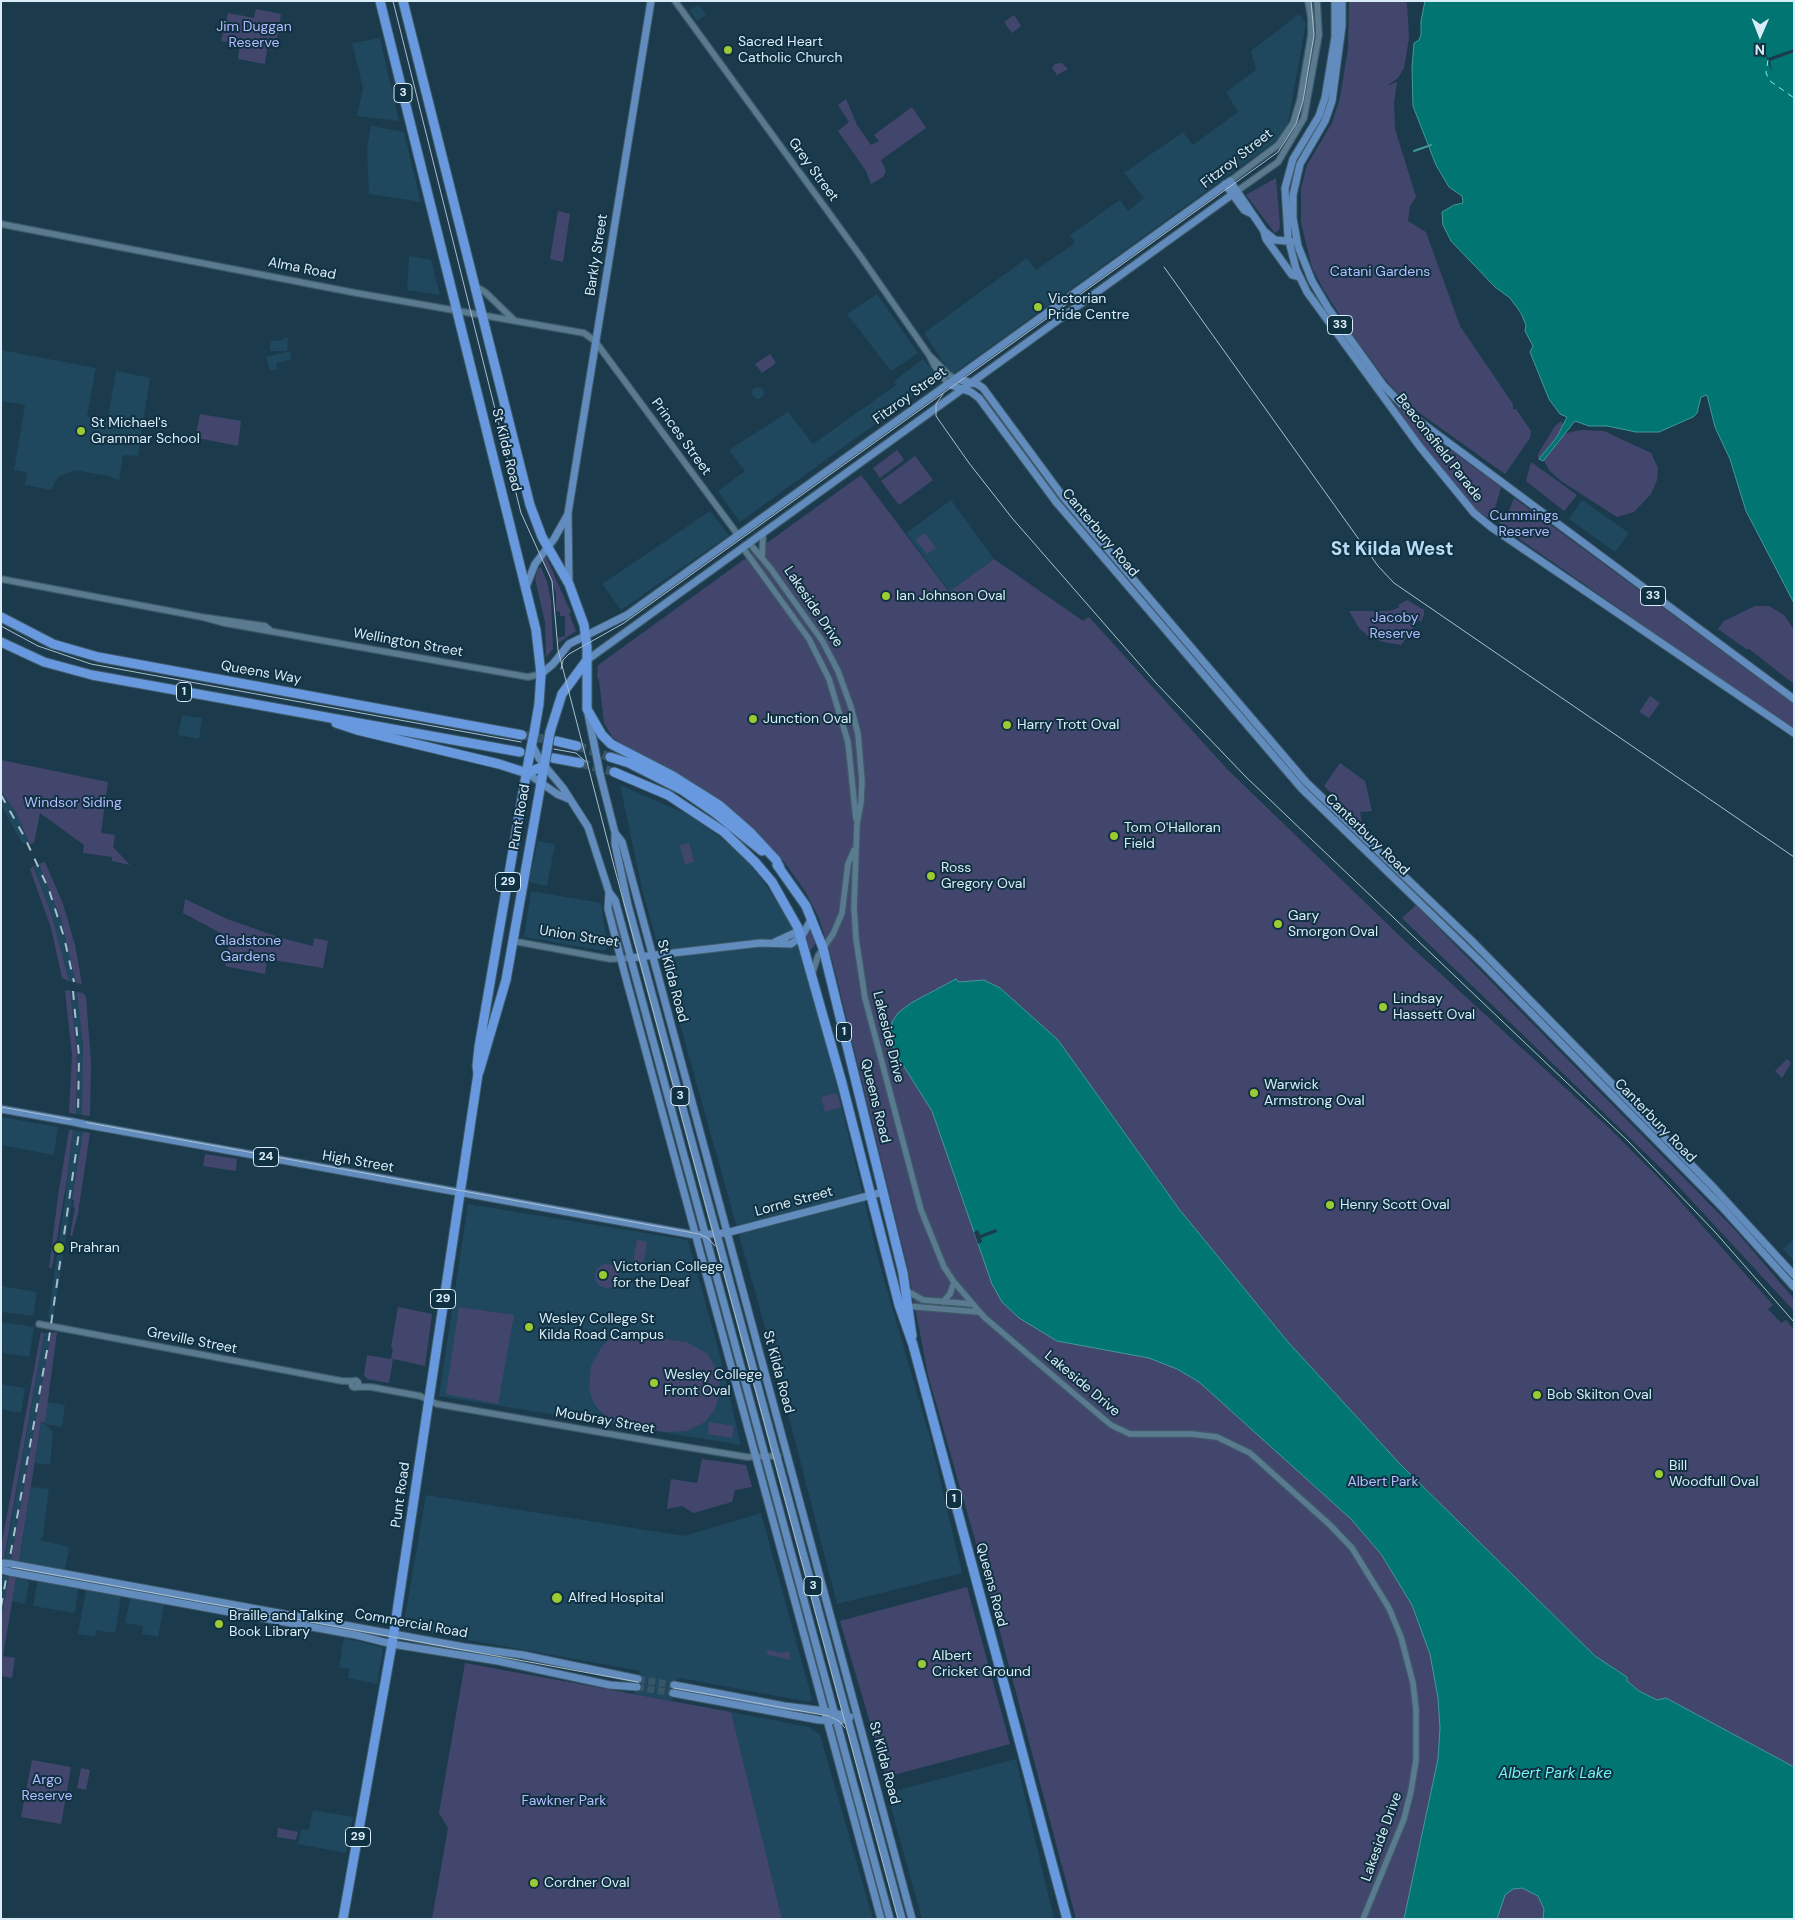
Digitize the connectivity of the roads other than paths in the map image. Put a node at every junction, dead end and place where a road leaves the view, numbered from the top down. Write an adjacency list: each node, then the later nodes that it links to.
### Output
1 (380, 1): 19 (highway, St Kilda Road / 3)
2 (403, 1): 18 (highway, St Kilda Road / 3)
3 (651, 1): 22 (main road, Barkly Street)
4 (675, 1): 23 (street, Grey Street)
5 (1335, 1): 13 (main road, Beaconsfield Parade / 33)
6 (1342, 1): 14 (main road, Beaconsfield Parade / 33)
7 (1317, 3): 8 (street); 10 (street, Fitzroy Street)
8 (1309, 4): 9 (street, Fitzroy Street)
9 (1228, 183): 10 (main road, Beaconsfield Parade); 24 (main road, Fitzroy Street)
10 (1235, 193): 12 (main road, Beaconsfield Parade); 25 (main road, Fitzroy Street)
11 (1, 224): 19 (street, Alma Road)
12 (1264, 231): 13 (main road); 15 (main road, Beaconsfield Parade)
13 (1289, 240): 14 (main road); 16 (main road, Beaconsfield Parade / 33)
14 (1298, 244): 16 (main road); 43 (main road, Beaconsfield Parade / 33)
15 (1272, 247): 16 (main road); 17 (main road, Beaconsfield Parade)
16 (1291, 249): 17 (main road, Beaconsfield Parade / 33)
17 (1299, 277): 48 (main road, Beaconsfield Parade / 33)
18 (474, 285): 20 (highway, St Kilda Road / 3); 21 (street)
19 (457, 310): 20 (street, Alma Road); 37 (highway, St Kilda Road / 3)
20 (482, 315): 21 (street, Alma Road); 32 (highway, St Kilda Road / 3)
21 (514, 320): 22 (street, Alma Road)
22 (595, 342): 28 (main road, Barkly Street); 30 (street, Princes Street)
23 (929, 355): 24 (street, Grey Street); 26 (street, Grey Street)
24 (956, 378): 25 (main road, Canterbury Road); 26 (main road, Fitzroy Street)
25 (973, 382): 27 (main road, Fitzroy Street); 87 (main road, Canterbury Road)
26 (948, 384): 27 (main road, Canterbury Road); 30 (main road, Fitzroy Street)
27 (963, 389): 29 (main road, Fitzroy Street); 89 (main road, Canterbury Road)
28 (568, 513): 32 (main road, Barkly Street); 36 (main road, Barkly Street)
29 (763, 534): 31 (main road, Fitzroy Street); 34 (street)
30 (738, 535): 31 (main road, Lakeside Drive); 33 (main road, Princes Street); 39 (main road, Fitzroy Street)
31 (750, 544): 33 (main road, Fitzroy Street); 34 (street, Lakeside Drive)
32 (548, 548): 36 (highway, St Kilda Road / 3); 37 (main road, Barkly Street)
33 (743, 548): 41 (main road, Fitzroy Street); 47 (street, Lakeside Drive)
34 (762, 557): 46 (street, Lakeside Drive)
35 (2, 580): 42 (street, Wellington Street)
36 (568, 584): 39 (highway, St Kilda Road / 3)
37 (526, 587): 42 (highway, St Kilda Road / 3)
38 (1, 617): 49 (highway, Queens Way / 1)
39 (586, 635): 41 (highway, St Kilda Road / 3); 42 (main road, Fitzroy Street)
40 (1, 642): 45 (highway, 1)
41 (587, 660): 44 (highway, St Kilda Road / 3); 55 (highway, Punt Road / 29, bridge)
42 (541, 674): 51 (highway, St Kilda Road / 3, bridge)
43 (1794, 699)
44 (587, 709): 62 (main road, St Kilda Road / 3, bridge); 64 (highway)
45 (310, 714): 53 (highway, 1); 58 (highway)
46 (854, 719): 47 (street); 61 (street, Lakeside Drive)
47 (843, 721): 61 (street, Lakeside Drive)
48 (1794, 733)
49 (522, 735)
50 (556, 741): 52 (highway)
51 (532, 745): 55 (main road, St Kilda Road / 3, bridge); 58 (highway, Punt Road / 29, bridge)
52 (577, 746)
53 (520, 752)
54 (610, 757): 64 (highway, Queens Road / 1)
55 (545, 761): 56 (highway); 58 (highway); 59 (highway, Punt Road / 29); 60 (main road, St Kilda Road / 3)
56 (580, 763)
57 (614, 772): 67 (highway, Queens Road / 1)
58 (527, 773): 59 (main road); 68 (highway, Punt Road / 29)
59 (541, 782): 60 (main road); 69 (highway, Punt Road / 29)
60 (570, 799): 65 (main road, St Kilda Road / 3)
61 (857, 824): 63 (street, Lakeside Drive)
62 (615, 833): 71 (main road, St Kilda Road); 72 (main road, St Kilda Road / 3)
63 (856, 846): 70 (street); 88 (street, Lakeside Drive)
64 (780, 868): 66 (highway, Queens Road / 1)
65 (609, 892): 73 (main road, St Kilda Road); 74 (main road, St Kilda Road / 3)
66 (812, 918): 67 (main road); 70 (highway, Queens Road / 1)
67 (799, 934): 71 (main road, Union Street); 75 (highway, Queens Road / 1)
68 (499, 940): 69 (highway, Union Street); 76 (highway, Punt Road / 29)
69 (513, 942): 73 (street, Union Street); 76 (highway, Punt Road / 29)
70 (823, 948): 75 (street); 80 (highway, Queens Road / 1)
71 (652, 956): 72 (main road, Union Street); 85 (main road, St Kilda Road)
72 (642, 957): 74 (main road, Union Street); 85 (main road, St Kilda Road / 3)
73 (620, 958): 74 (street, Union Street); 77 (main road, St Kilda Road)
74 (630, 958): 78 (main road, St Kilda Road / 3)
75 (812, 974): 81 (highway, Queens Road / 1)
76 (478, 1074): 82 (highway, Punt Road / 29)
77 (652, 1075): 78 (main road); 86 (main road, St Kilda Road)
78 (662, 1079): 85 (main road, St Kilda Road / 3)
79 (1, 1109): 82 (main road, High Street / 24, bridge)
80 (877, 1165): 81 (highway); 83 (highway, Queens Road / 1)
81 (864, 1168): 84 (highway, Queens Road / 1)
82 (459, 1192): 86 (main road, High Street / 24); 98 (highway, Punt Road / 29)
83 (883, 1192): 84 (main road, Lorne Street / 24); 90 (highway, Queens Road / 1)
84 (871, 1195): 85 (main road, Lorne Street / 24); 93 (highway, Queens Road / 1)
85 (715, 1234): 86 (main road, High Street / 24); 99 (main road, St Kilda Road / 3); 101 (main road, St Kilda Road / 3); 114 (main road, St Kilda Road)
86 (695, 1235): 100 (main road, St Kilda Road)
87 (1794, 1274)
88 (954, 1282): 91 (street); 92 (street, Lakeside Drive)
89 (1794, 1287)
90 (906, 1291): 91 (street); 94 (highway, Queens Road / 1)
91 (943, 1302): 92 (street)
92 (972, 1304): 95 (street, Lakeside Drive)
93 (898, 1305): 94 (street); 97 (highway, Queens Road / 1)
94 (909, 1306): 95 (street); 97 (highway, Queens Road / 1)
95 (980, 1312): 123 (street, Lakeside Drive)
96 (39, 1324): 98 (street, Greville Street)
97 (913, 1345): 122 (highway, Queens Road / 1)
98 (429, 1400): 100 (street, Moubray Street); 105 (highway, Punt Road / 29)
99 (778, 1456): 101 (street, Moubray Street); 111 (main road, St Kilda Road / 3)
100 (757, 1457): 101 (street, Moubray Street); 104 (main road, St Kilda Road)
101 (766, 1457): 103 (main road, St Kilda Road / 3)
102 (2, 1566): 105 (main road, Commercial Road, bridge); 106 (main road, Commercial Road, bridge)
103 (801, 1586): 104 (main road); 110 (main road, St Kilda Road / 3)
104 (792, 1588): 109 (main road, St Kilda Road)
105 (394, 1633): 106 (highway, Punt Road / 29); 107 (main road, Commercial Road)
106 (392, 1644): 108 (main road, Commercial Road); 117 (highway, Punt Road / 29)
107 (523, 1655): 108 (main road); 108 (main road, Commercial Road)
108 (521, 1666)
109 (825, 1711): 110 (main road); 112 (main road, St Kilda Road); 112 (main road)
110 (834, 1712): 111 (main road); 113 (main road, St Kilda Road / 3)
111 (848, 1717): 113 (main road); 114 (main road); 120 (main road, St Kilda Road / 3)
112 (828, 1721): 113 (main road); 115 (main road, St Kilda Road)
113 (837, 1722): 116 (main road, St Kilda Road / 3)
114 (859, 1722): 121 (main road, St Kilda Road)
115 (871, 1879): 116 (main road); 118 (main road, St Kilda Road)
116 (881, 1885): 119 (main road, St Kilda Road / 3)
117 (343, 1919)
118 (881, 1919)
119 (890, 1919)
120 (902, 1919)
121 (912, 1919)
122 (1067, 1919)
123 (1363, 1919)

